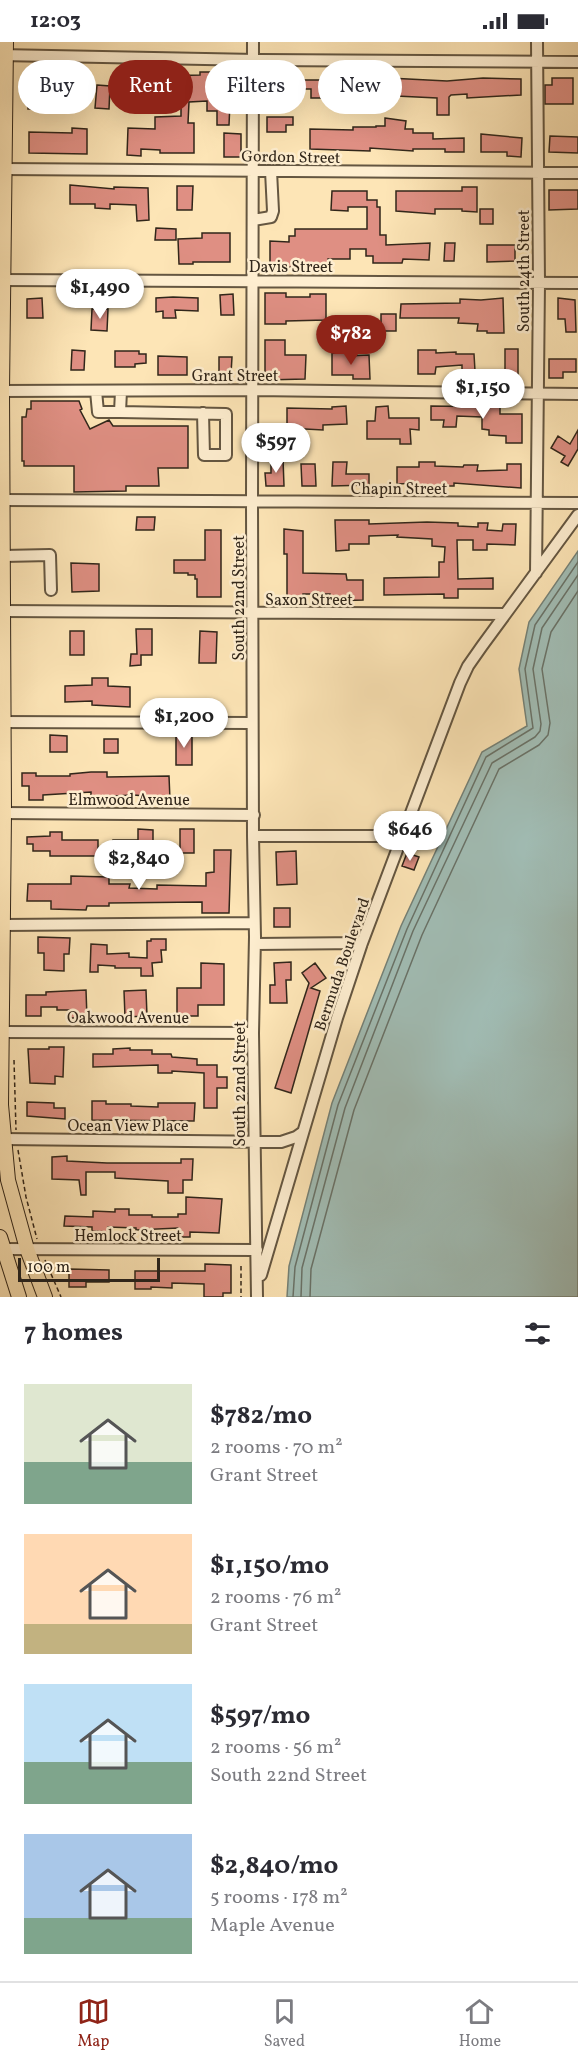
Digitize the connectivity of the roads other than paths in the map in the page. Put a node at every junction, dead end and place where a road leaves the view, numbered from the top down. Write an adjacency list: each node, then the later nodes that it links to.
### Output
1 (254, 42): 4 (street, South 22nd Street)
2 (537, 42): 6 (street, South 24th Street)
3 (4, 50): 4 (street); 9 (main road)
4 (253, 60)
5 (306, 60): 6 (street)
6 (538, 62): 7 (street); 12 (street, South 24th Street)
7 (578, 62)
8 (253, 114): 10 (street, South 22nd Street)
9 (3, 169): 10 (street, Gordon Street); 15 (main road)
10 (253, 170): 11 (street, Gordon Street); 14 (street, South 22nd Street)
11 (271, 171): 12 (street, Gordon Street); 14 (street)
12 (538, 173): 13 (street, Gordon Street); 17 (street, South 24th Street)
13 (578, 173)
14 (253, 220): 16 (street, South 22nd Street)
15 (3, 280): 16 (street, Davis Street); 20 (main road)
16 (253, 280): 17 (street, Davis Street); 19 (street, South 22nd Street)
17 (539, 283): 18 (street, Davis Street); 23 (street, South 24th Street)
18 (578, 283)
19 (252, 390): 22 (street, Grant Street); 23 (street, Grant Street); 28 (street, South 22nd Street)
20 (1, 391): 21 (street, Grant Street); 27 (main road)
21 (96, 391): 22 (street, Grant Street); 25 (street)
22 (121, 391): 25 (street)
23 (538, 394): 24 (street, Grant Street); 30 (street, South 24th Street)
24 (578, 394)
25 (120, 412): 26 (street)
26 (203, 413)
27 (4, 500): 28 (street, Chapin Street); 32 (main road)
28 (252, 503): 30 (street, Chapin Street); 36 (street, South 22nd Street)
29 (578, 503): 30 (street, Chapin Street)
30 (535, 504): 33 (street, South 24th Street)
31 (578, 515): 33 (street, Bermuda Boulevard)
32 (4, 556): 34 (street); 35 (main road)
33 (536, 573): 37 (street, Bermuda Boulevard)
34 (51, 590)
35 (4, 611): 36 (street, Saxon Street); 38 (main road)
36 (253, 614): 37 (street, Saxon Street); 39 (street, South 22nd Street)
37 (505, 615): 43 (street, Bermuda Boulevard)
38 (2, 722): 39 (street); 40 (main road)
39 (252, 723): 41 (street, South 22nd Street)
40 (4, 813): 41 (street, Elmwood Avenue); 45 (main road)
41 (254, 815): 42 (street, South 22nd Street)
42 (253, 836): 43 (street); 44 (street, South 22nd Street)
43 (402, 836): 46 (street, Bermuda Boulevard)
44 (254, 923): 45 (street); 47 (street, South 22nd Street)
45 (4, 925): 48 (main road)
46 (362, 943): 47 (street); 50 (street, Bermuda Boulevard)
47 (255, 944): 49 (street, South 22nd Street)
48 (3, 1032): 49 (street, Oakwood Avenue); 51 (main road)
49 (253, 1033): 52 (street, South 22nd Street)
50 (303, 1132): 52 (street, Ocean View Place); 57 (street, Bermuda Boulevard)
51 (10, 1139): 52 (street, Ocean View Place); 54 (main road)
52 (254, 1141): 55 (street, South 22nd Street)
53 (1, 1245): 54 (street, Hemlock Street); 56 (main road)
54 (34, 1249): 55 (street, Hemlock Street); 60 (main road)
55 (257, 1250): 57 (street, South 22nd Street)
56 (13, 1280): 58 (main road); 59 (main road)
57 (258, 1284): 61 (street, South 22nd Street)
58 (10, 1297)
59 (19, 1297)
60 (45, 1297)
61 (257, 1297)

